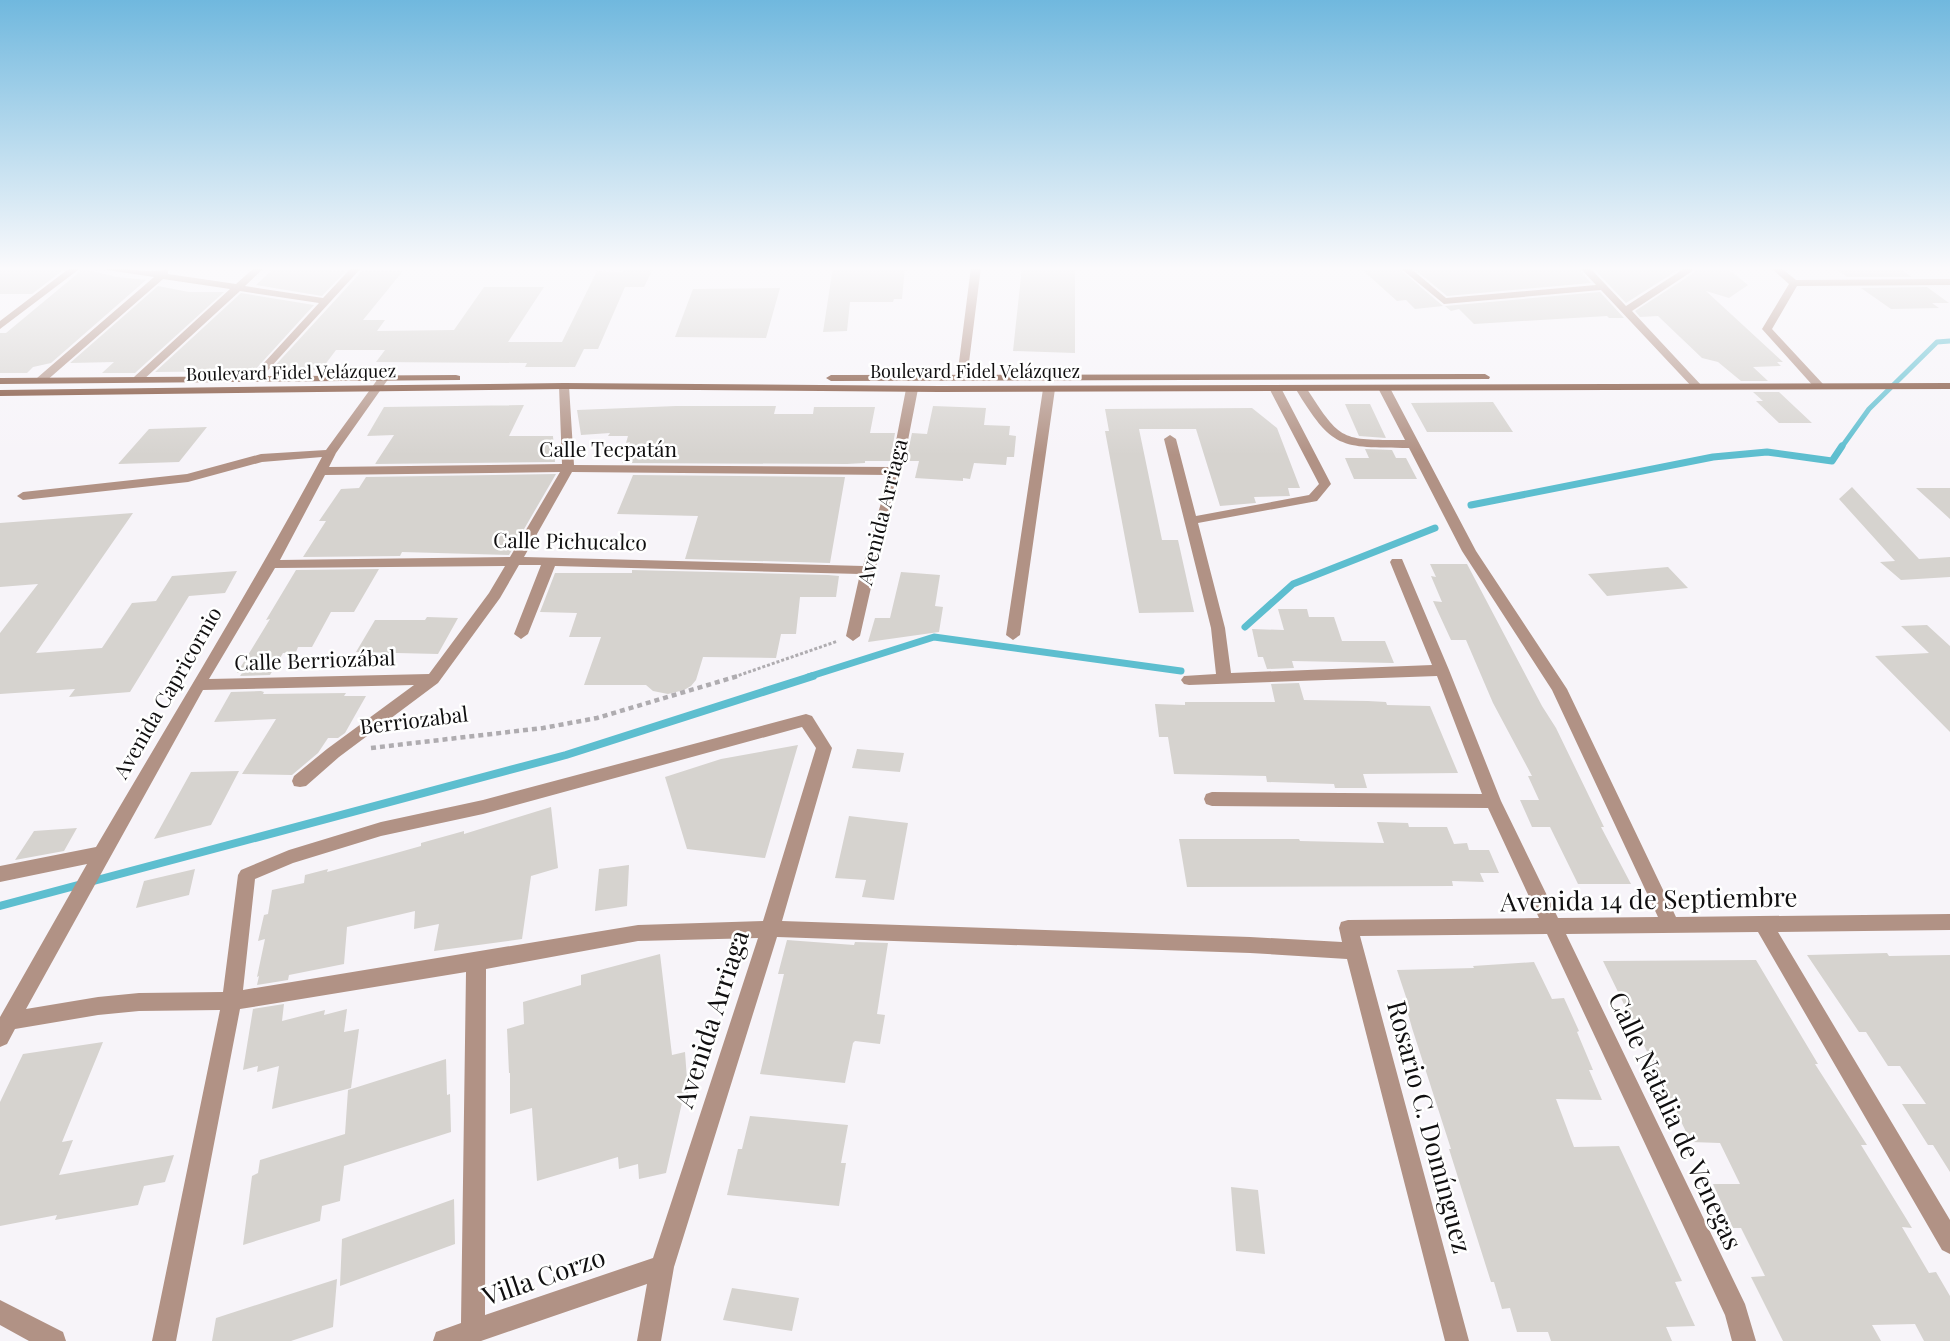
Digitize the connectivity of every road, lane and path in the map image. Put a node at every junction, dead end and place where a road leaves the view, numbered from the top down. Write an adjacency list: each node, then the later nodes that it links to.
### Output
1 (99, 330): 13 (street)
2 (192, 330): 12 (street)
3 (299, 330): 10 (street)
4 (968, 330): 11 (street)
5 (1644, 330): 9 (street)
6 (1768, 330): 7 (street)
7 (1808, 376): 9 (main road, Boulevard Fidel Velázquez); 15 (main road, Boulevard Fidel Velázquez); 20 (street)
8 (1950, 376): 15 (main road, Boulevard Fidel Velázquez)
9 (1687, 377): 17 (main road, Boulevard Fidel Velázquez); 19 (street)
10 (255, 378): 12 (main road, Boulevard Fidel Velázquez); 16 (main road, Boulevard Fidel Velázquez)
11 (962, 378): 16 (main road, Boulevard Fidel Velázquez); 17 (main road, Boulevard Fidel Velázquez)
12 (138, 379): 13 (main road, Boulevard Fidel Velázquez)
13 (41, 380): 14 (main road, Boulevard Fidel Velázquez)
14 (0, 381)
15 (1840, 381): 20 (main road, Boulevard Fidel Velázquez); 21 (main road, Boulevard Fidel Velázquez)
16 (380, 383): 18 (main road, Boulevard Fidel Velázquez); 27 (main road, Boulevard Fidel Velázquez); 30 (street, Avenida Capricornio)
17 (1234, 383): 22 (main road, Boulevard Fidel Velázquez); 26 (main road, Boulevard Fidel Velázquez)
18 (564, 386): 25 (main road, Boulevard Fidel Velázquez); 31 (street)
19 (1697, 386): 20 (main road, Boulevard Fidel Velázquez); 24 (main road, Boulevard Fidel Velázquez)
20 (1819, 386)
21 (1950, 386)
22 (1275, 388): 23 (main road, Boulevard Fidel Velázquez); 35 (street)
23 (1301, 388): 24 (main road, Boulevard Fidel Velázquez); 29 (street)
24 (1384, 388): 29 (street)
25 (912, 389): 26 (main road, Boulevard Fidel Velázquez); 33 (street, Avenida Arriaga)
26 (1049, 389): 42 (street)
27 (0, 393)
28 (1170, 439): 35 (street)
29 (1414, 444): 57 (street)
30 (330, 453): 32 (street, Avenida Capricornio); 34 (street)
31 (568, 468): 32 (street, Calle Tecpatán); 33 (street, Calle Tecpatán); 37 (street)
32 (320, 471): 39 (street, Avenida Capricornio)
33 (896, 471): 40 (street, Avenida Arriaga)
34 (22, 496)
35 (1190, 521): 45 (street)
36 (550, 561): 37 (street, Calle Pichucalco); 40 (street, Calle Pichucalco); 41 (street)
37 (514, 562): 39 (street, Calle Pichucalco); 46 (street)
38 (1397, 562): 44 (street, Calle Natalia de Venegas)
39 (271, 564): 48 (street, Avenida Capricornio)
40 (868, 570): 43 (street, Avenida Arriaga)
41 (521, 634)
42 (1013, 635)
43 (853, 636): 49 (path, Berriozabal)
44 (1442, 670): 45 (street); 52 (street, Calle Natalia de Venegas)
45 (1224, 678): 47 (street)
46 (433, 679): 48 (street, Calle Berriozábal); 49 (street)
47 (1189, 680)
48 (198, 685): 53 (street, Avenida Capricornio)
49 (333, 753): 50 (street, Berriozabal)
50 (300, 782)
51 (1212, 799): 52 (street)
52 (1493, 801): 58 (street, Calle Natalia de Venegas)
53 (101, 857): 54 (street); 64 (street, Avenida Capricornio)
54 (0, 874)
55 (1950, 922): 56 (street, Avenida 14 de Septiembre)
56 (1763, 924): 57 (street, Avenida 14 de Septiembre); 65 (street)
57 (1671, 925): 58 (street, Avenida 14 de Septiembre)
58 (1553, 926): 60 (street, Avenida 14 de Septiembre); 74 (street, Calle Natalia de Venegas)
59 (770, 928): 61 (street); 62 (street); 63 (street, Avenida Arriaga); 66 (street, Avenida Arriaga)
60 (1348, 928): 61 (street, Rosario C. Domínguez)
61 (1354, 951): 73 (street, Rosario C. Domínguez)
62 (476, 962): 63 (street); 68 (street)
63 (232, 1001): 64 (street); 70 (street)
64 (5, 1029)
65 (1950, 1242)
66 (662, 1267): 68 (street, Villa Corzo); 72 (street, Avenida Arriaga)
67 (0, 1312): 69 (street)
68 (473, 1331): 71 (street, Villa Corzo)
69 (54, 1341)
70 (164, 1341)
71 (445, 1341)
72 (649, 1341)
73 (1457, 1341)
74 (1744, 1341)

